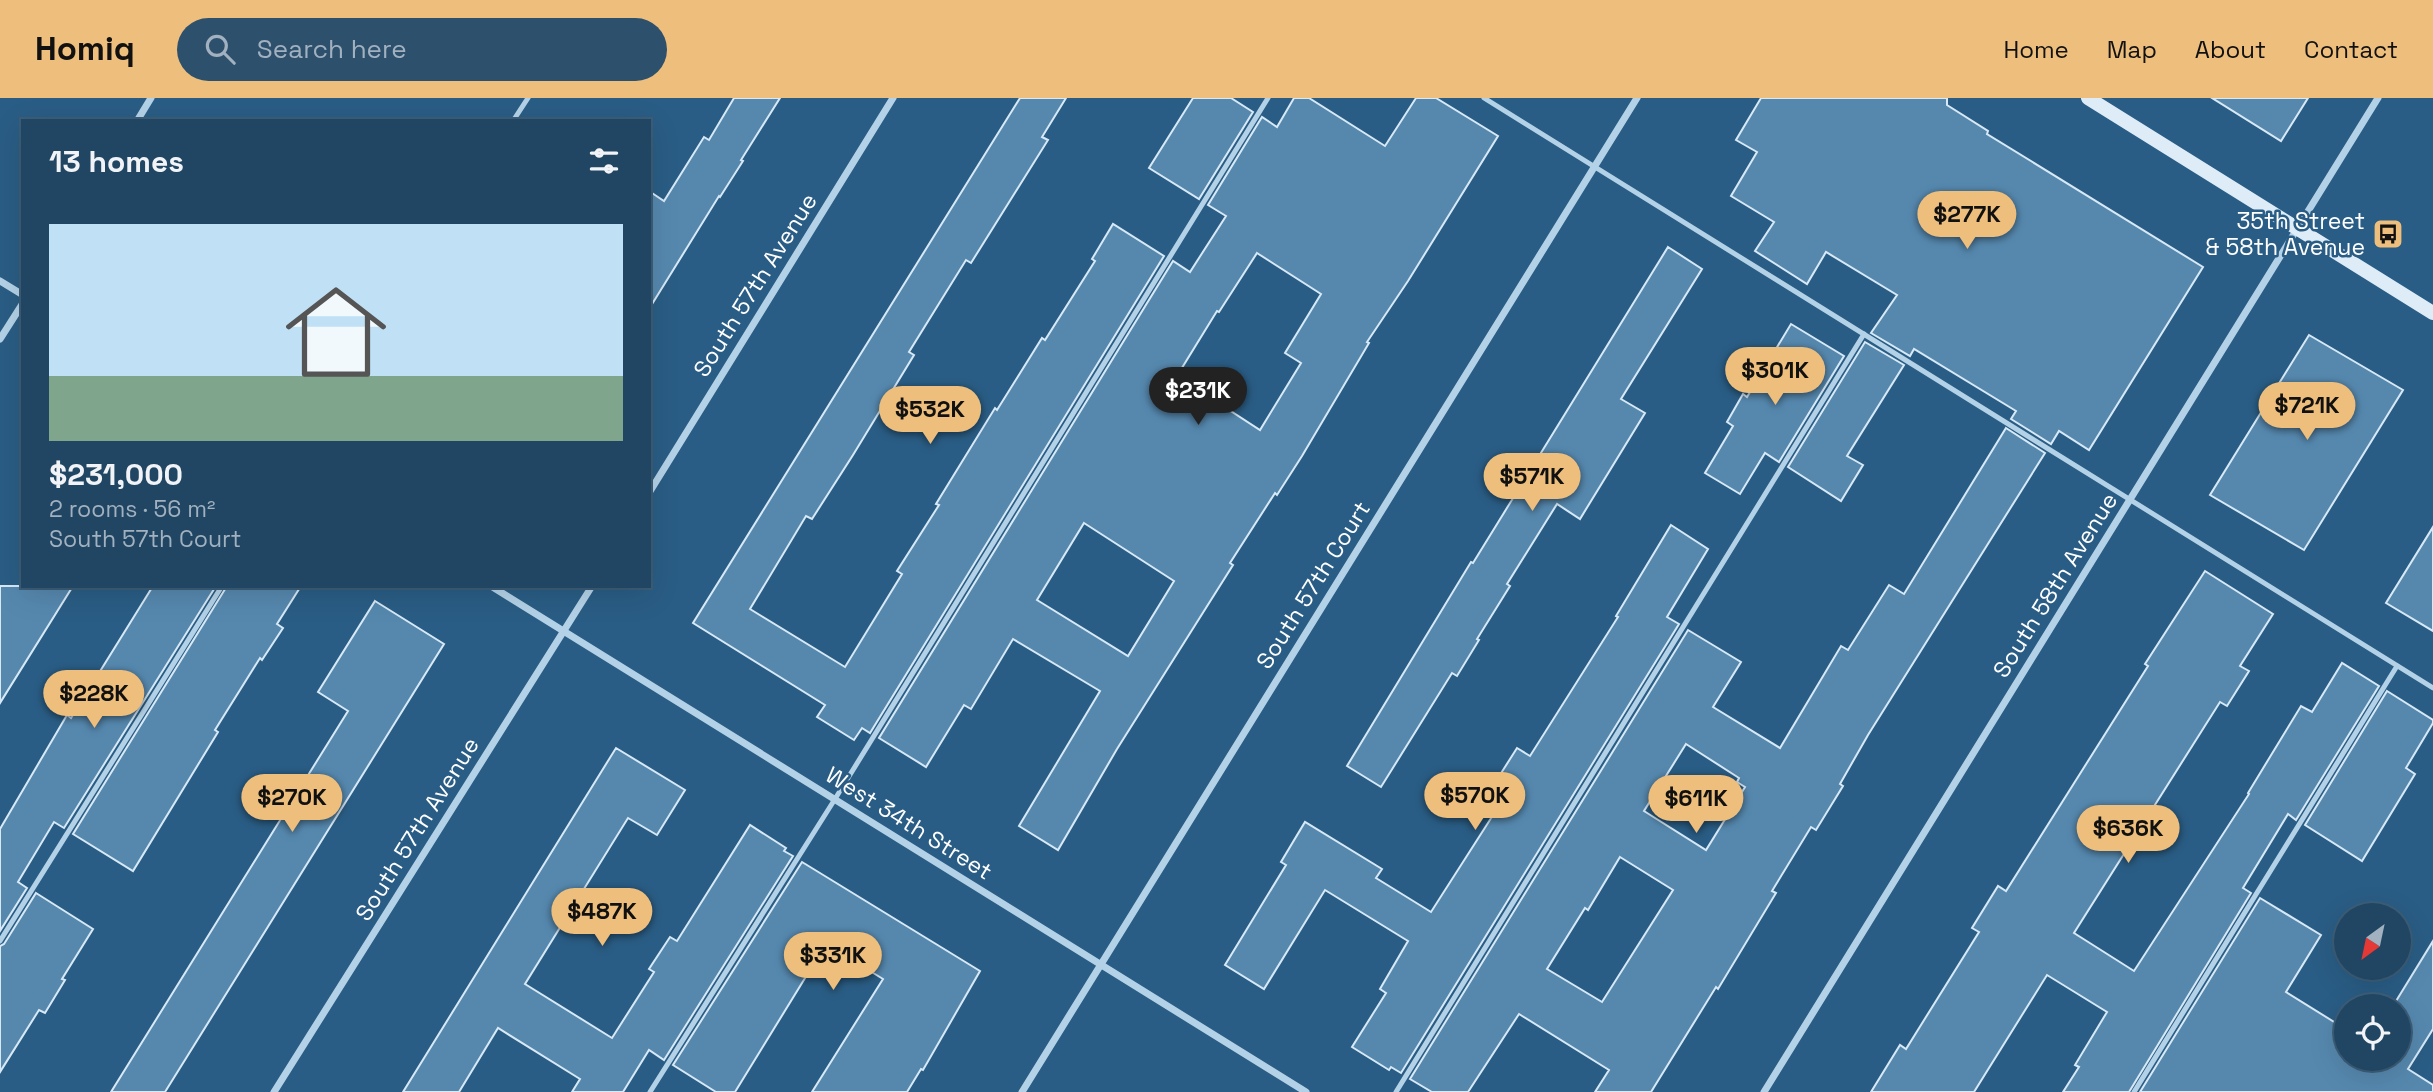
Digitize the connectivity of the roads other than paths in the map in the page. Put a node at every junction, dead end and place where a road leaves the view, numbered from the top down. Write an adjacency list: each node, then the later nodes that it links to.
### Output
1 (151, 98): 9 (street)
2 (528, 98): 10 (lane)
3 (893, 98): 19 (street, South 57th Avenue)
4 (1268, 98): 27 (lane)
5 (1484, 98): 11 (lane)
6 (1637, 98): 11 (street, South 57th Court)
7 (2088, 98): 12 (street)
8 (2378, 98): 12 (street, South 58th Avenue)
9 (137, 119)
10 (514, 119)
11 (1594, 166): 17 (lane); 29 (street, South 57th Court)
12 (2297, 228): 16 (street); 20 (street, South 58th Avenue)
13 (0, 281): 14 (street)
14 (21, 294)
15 (21, 306): 18 (street)
16 (2433, 313)
17 (1864, 334): 20 (lane); 34 (lane)
18 (0, 340)
19 (651, 490)
20 (2130, 499): 25 (lane); 35 (street, South 58th Avenue)
21 (221, 588): 28 (lane)
22 (494, 588): 24 (street, West 34th Street)
23 (591, 588): 24 (street, South 57th Avenue)
24 (564, 631): 27 (street, West 34th Street); 30 (street, South 57th Avenue)
25 (2397, 666): 26 (lane); 36 (lane)
26 (2433, 688)
27 (835, 799): 29 (street, West 34th Street); 31 (lane)
28 (0, 941)
29 (1100, 965): 32 (street, South 57th Court); 33 (street, West 34th Street)
30 (274, 1092)
31 (650, 1092)
32 (1022, 1092)
33 (1306, 1092)
34 (1396, 1092)
35 (1764, 1092)
36 (2134, 1092)

